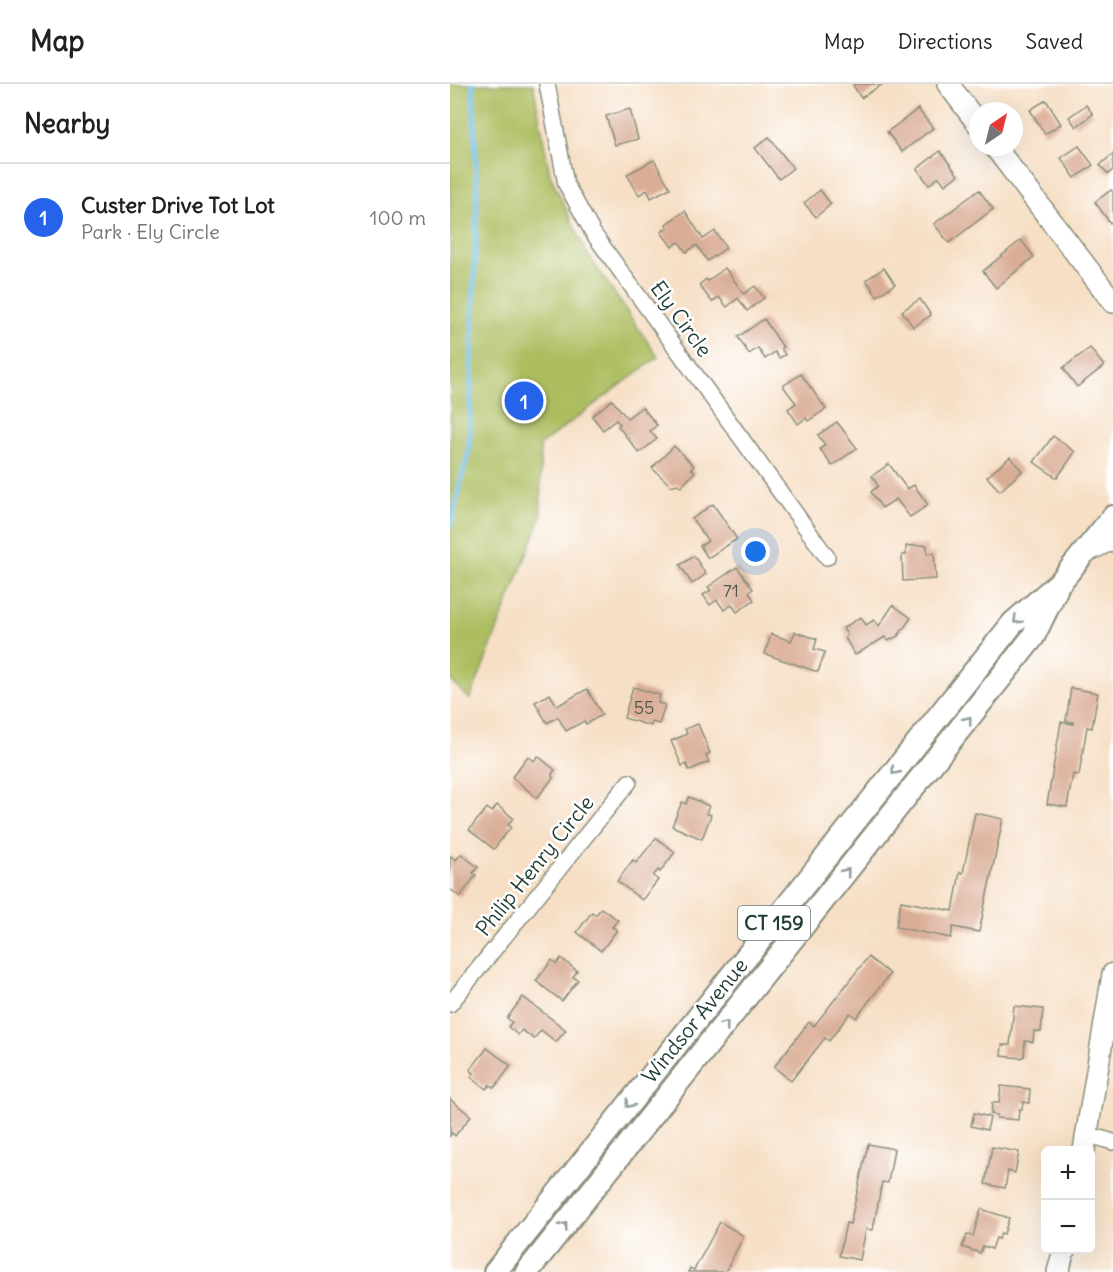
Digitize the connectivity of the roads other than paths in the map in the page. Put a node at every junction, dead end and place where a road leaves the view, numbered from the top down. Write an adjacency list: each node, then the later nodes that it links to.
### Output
1 (547, 84): 8 (street, Ely Circle)
2 (948, 84): 3 (street)
3 (969, 112)
4 (1003, 156): 5 (street)
5 (1113, 302)
6 (1113, 517): 9 (main road, Windsor Avenue / CT 159)
7 (1113, 542): 9 (street)
8 (827, 557)
9 (1079, 558): 10 (main road, Windsor Avenue / CT 159)
10 (1061, 581): 14 (main road, Windsor Avenue / CT 159, one-way to 14); 15 (main road, Windsor Avenue / CT 159, one-way to 10)
11 (629, 782): 13 (street, Philip Henry Circle)
12 (1113, 974): 16 (street)
13 (450, 1004)
14 (686, 1033): 15 (main road); 19 (main road, Windsor Avenue / CT 159, one-way to 19)
15 (706, 1048): 20 (main road, Windsor Avenue / CT 159, one-way to 15)
16 (1085, 1142): 17 (street)
17 (1113, 1142)
18 (1063, 1254): 21 (street)
19 (495, 1272)
20 (527, 1272)
21 (1058, 1272)

